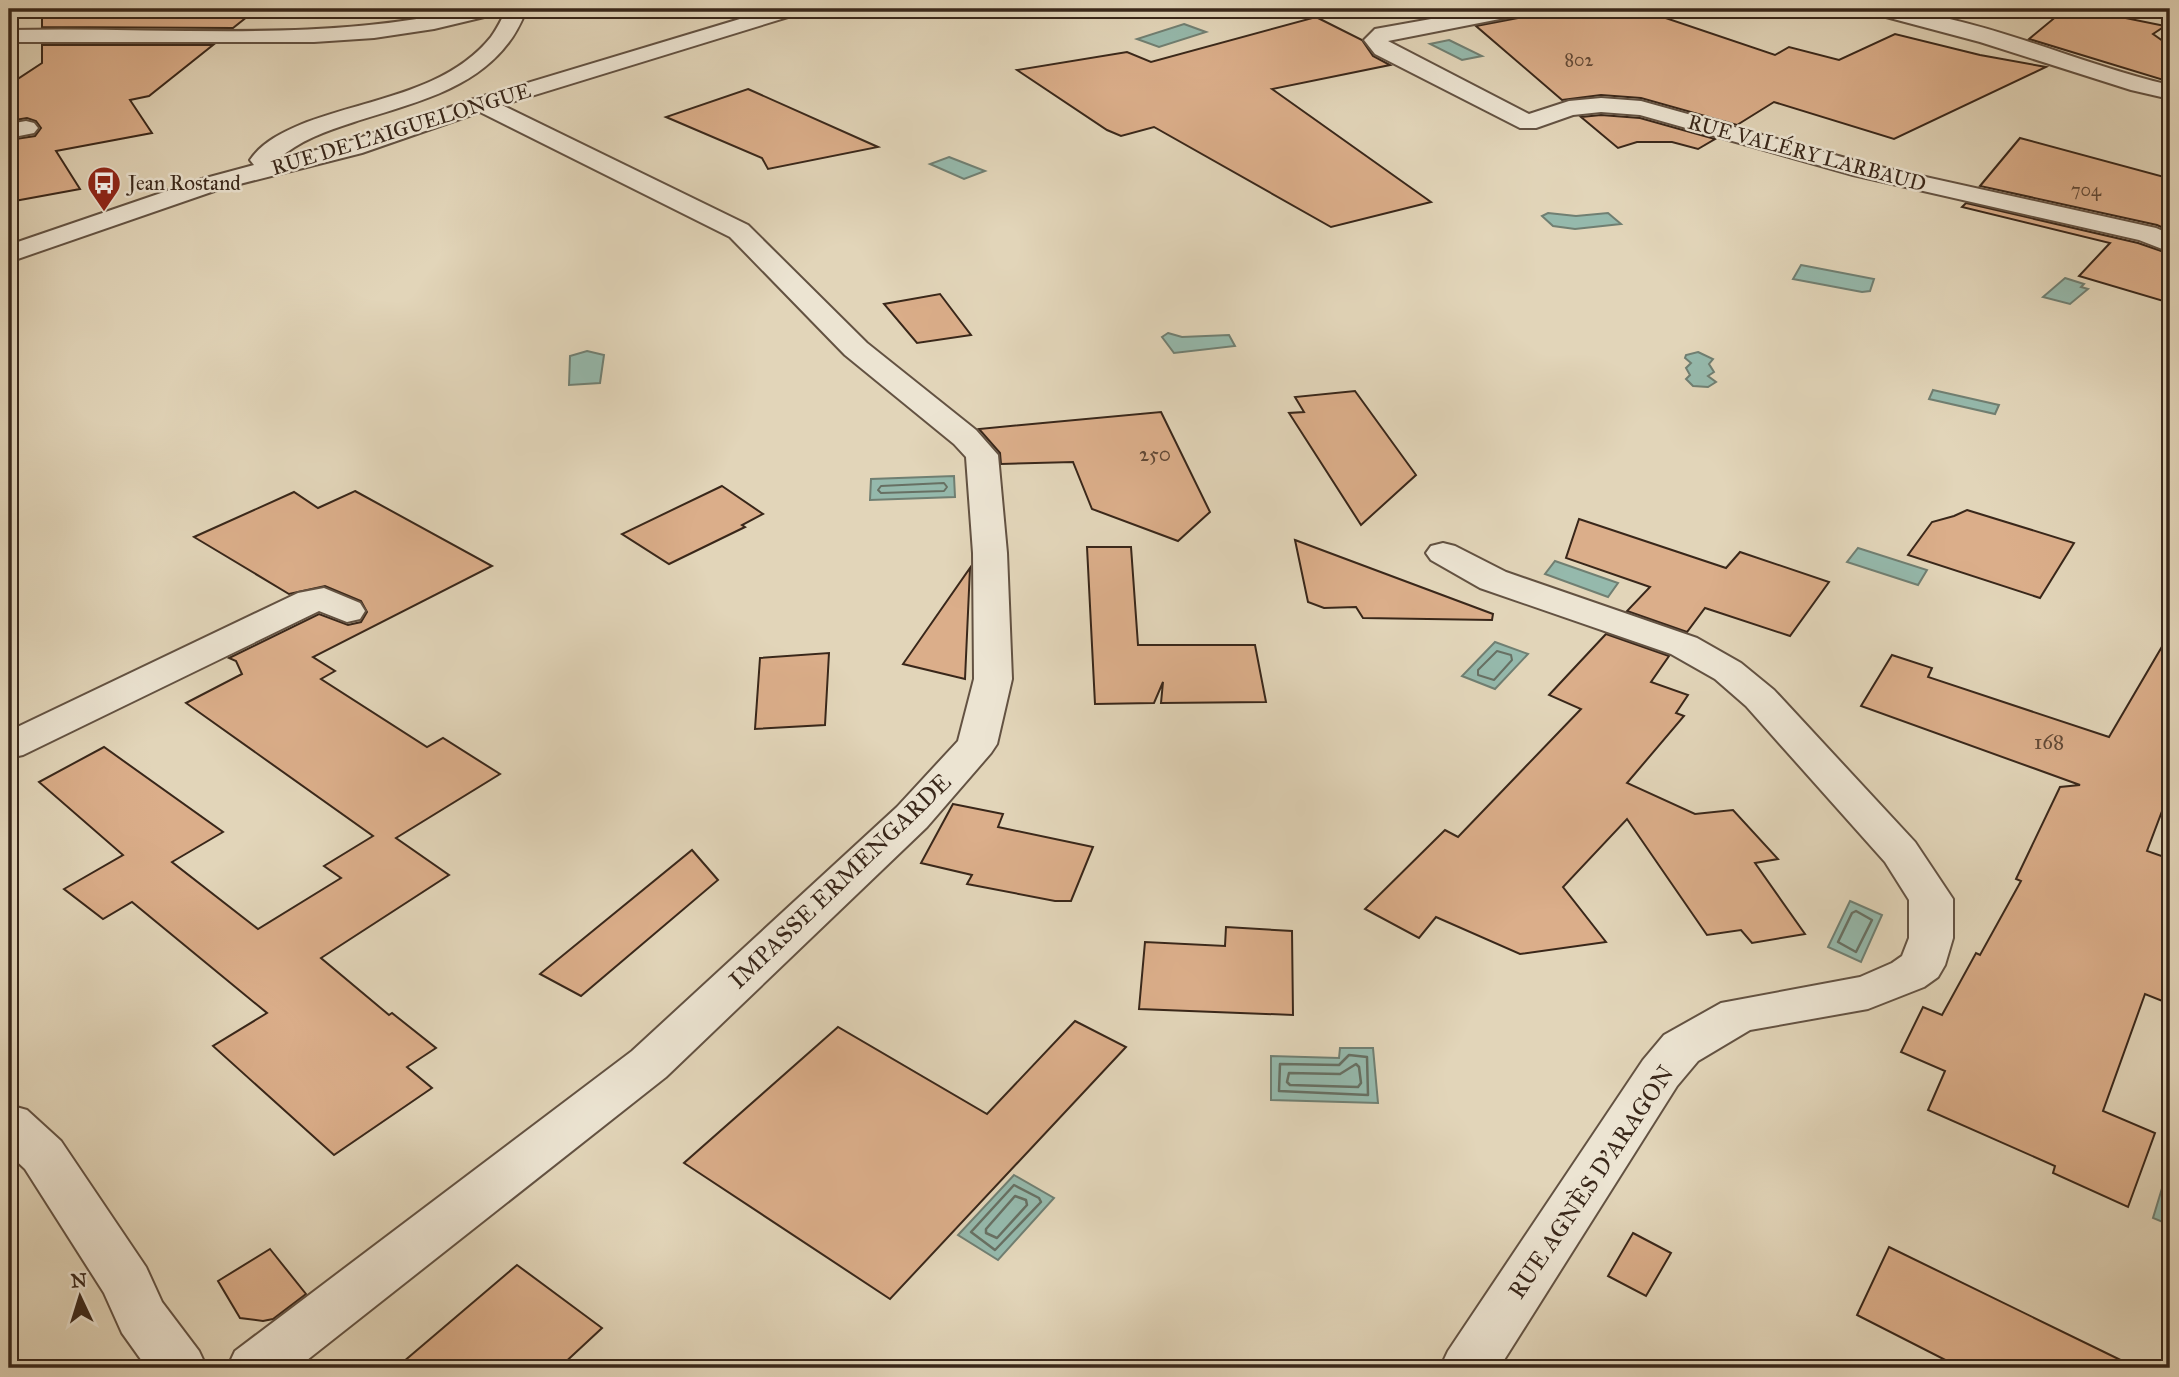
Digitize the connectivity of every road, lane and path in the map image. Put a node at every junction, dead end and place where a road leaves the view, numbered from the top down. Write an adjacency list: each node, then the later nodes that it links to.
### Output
1 (494, 9): 7 (street)
2 (517, 9): 9 (street)
3 (794, 9): 11 (street, RUE DE L'AIGUELONGUE)
4 (1520, 9): 15 (street, RUE VALÉRY LARBAUD)
5 (1878, 9): 10 (street)
6 (37, 18): 8 (street)
7 (452, 21): 8 (street); 9 (street)
8 (14, 36)
9 (491, 50): 12 (street)
10 (2170, 92)
11 (482, 104): 13 (street, RUE DE L'AIGUELONGUE); 22 (street, IMPASSE ERMENGARDE)
12 (363, 110): 13 (street); 14 (street)
13 (317, 157): 14 (street, RUE DE L'AIGUELONGUE)
14 (249, 174): 16 (street, RUE DE L'AIGUELONGUE)
15 (2170, 244)
16 (9, 254)
17 (1443, 553): 23 (street, RUE AGNÈS D'ARAGON)
18 (347, 611): 19 (street)
19 (9, 746)
20 (9, 1124): 21 (street)
21 (178, 1368)
22 (255, 1368)
23 (1468, 1368)

